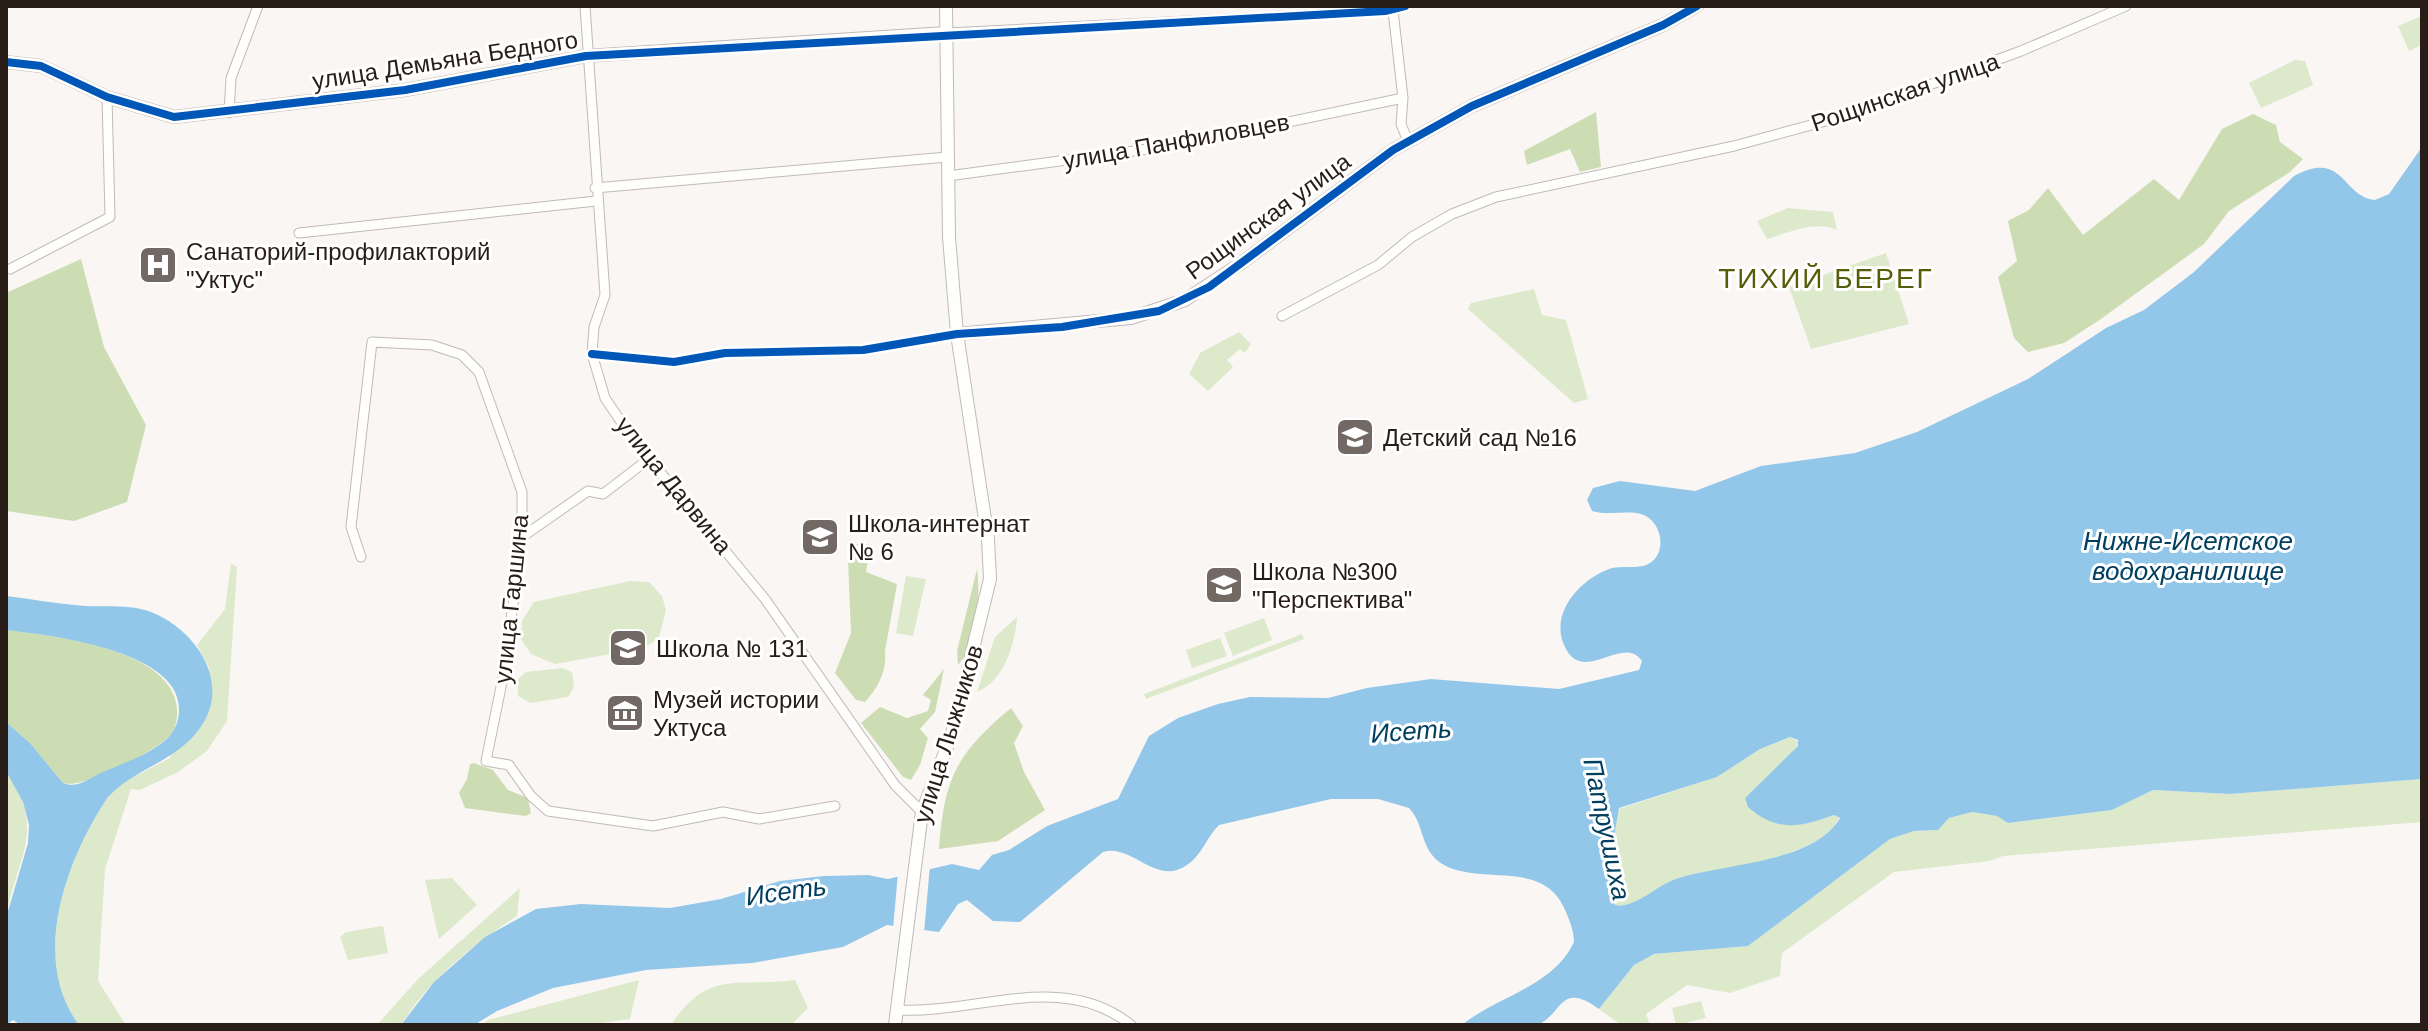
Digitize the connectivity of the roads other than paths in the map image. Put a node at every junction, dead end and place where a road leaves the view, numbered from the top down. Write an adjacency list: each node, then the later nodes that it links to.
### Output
1 (258, 6): 13 (street)
2 (585, 6): 9 (street, улица Дарвина)
3 (946, 6): 8 (street, улица Лыжников)
4 (1405, 6): 7 (street, улица Демьяна Бедного)
5 (1697, 6): 14 (street, Рощинская улица)
6 (2126, 6): 21 (street, Рощинская улица)
7 (1393, 11): 8 (street, улица Демьяна Бедного); 12 (street)
8 (946, 33): 9 (street, улица Демьяна Бедного); 15 (street, улица Лыжников)
9 (586, 56): 13 (street, улица Демьяна Бедного); 17 (street, улица Дарвина)
10 (6, 62): 11 (street)
11 (107, 97): 13 (street, улица Демьяна Бедного); 20 (street)
12 (1403, 98): 14 (street); 16 (street, улица Панфиловцев)
13 (229, 113)
14 (1408, 141): 22 (street, Рощинская улица)
15 (947, 157): 16 (street, улица Лыжников); 17 (street)
16 (948, 176): 22 (street, улица Лыжников)
17 (595, 188): 18 (street, улица Дарвина)
18 (596, 201): 19 (street); 23 (street, улица Дарвина)
19 (299, 233)
20 (10, 269)
21 (1282, 316)
22 (957, 334): 23 (street, Рощинская улица); 28 (street, улица Лыжников)
23 (592, 354): 24 (street, улица Дарвина)
24 (650, 458): 25 (street); 28 (street, улица Дарвина)
25 (522, 537): 26 (street, улица Гаршина); 27 (street, улица Гаршина)
26 (361, 557)
27 (835, 806)
28 (922, 812): 29 (street, улица Лыжников)
29 (899, 1010): 30 (street, улица Лыжников); 31 (street)
30 (895, 1025)
31 (1131, 1025)

